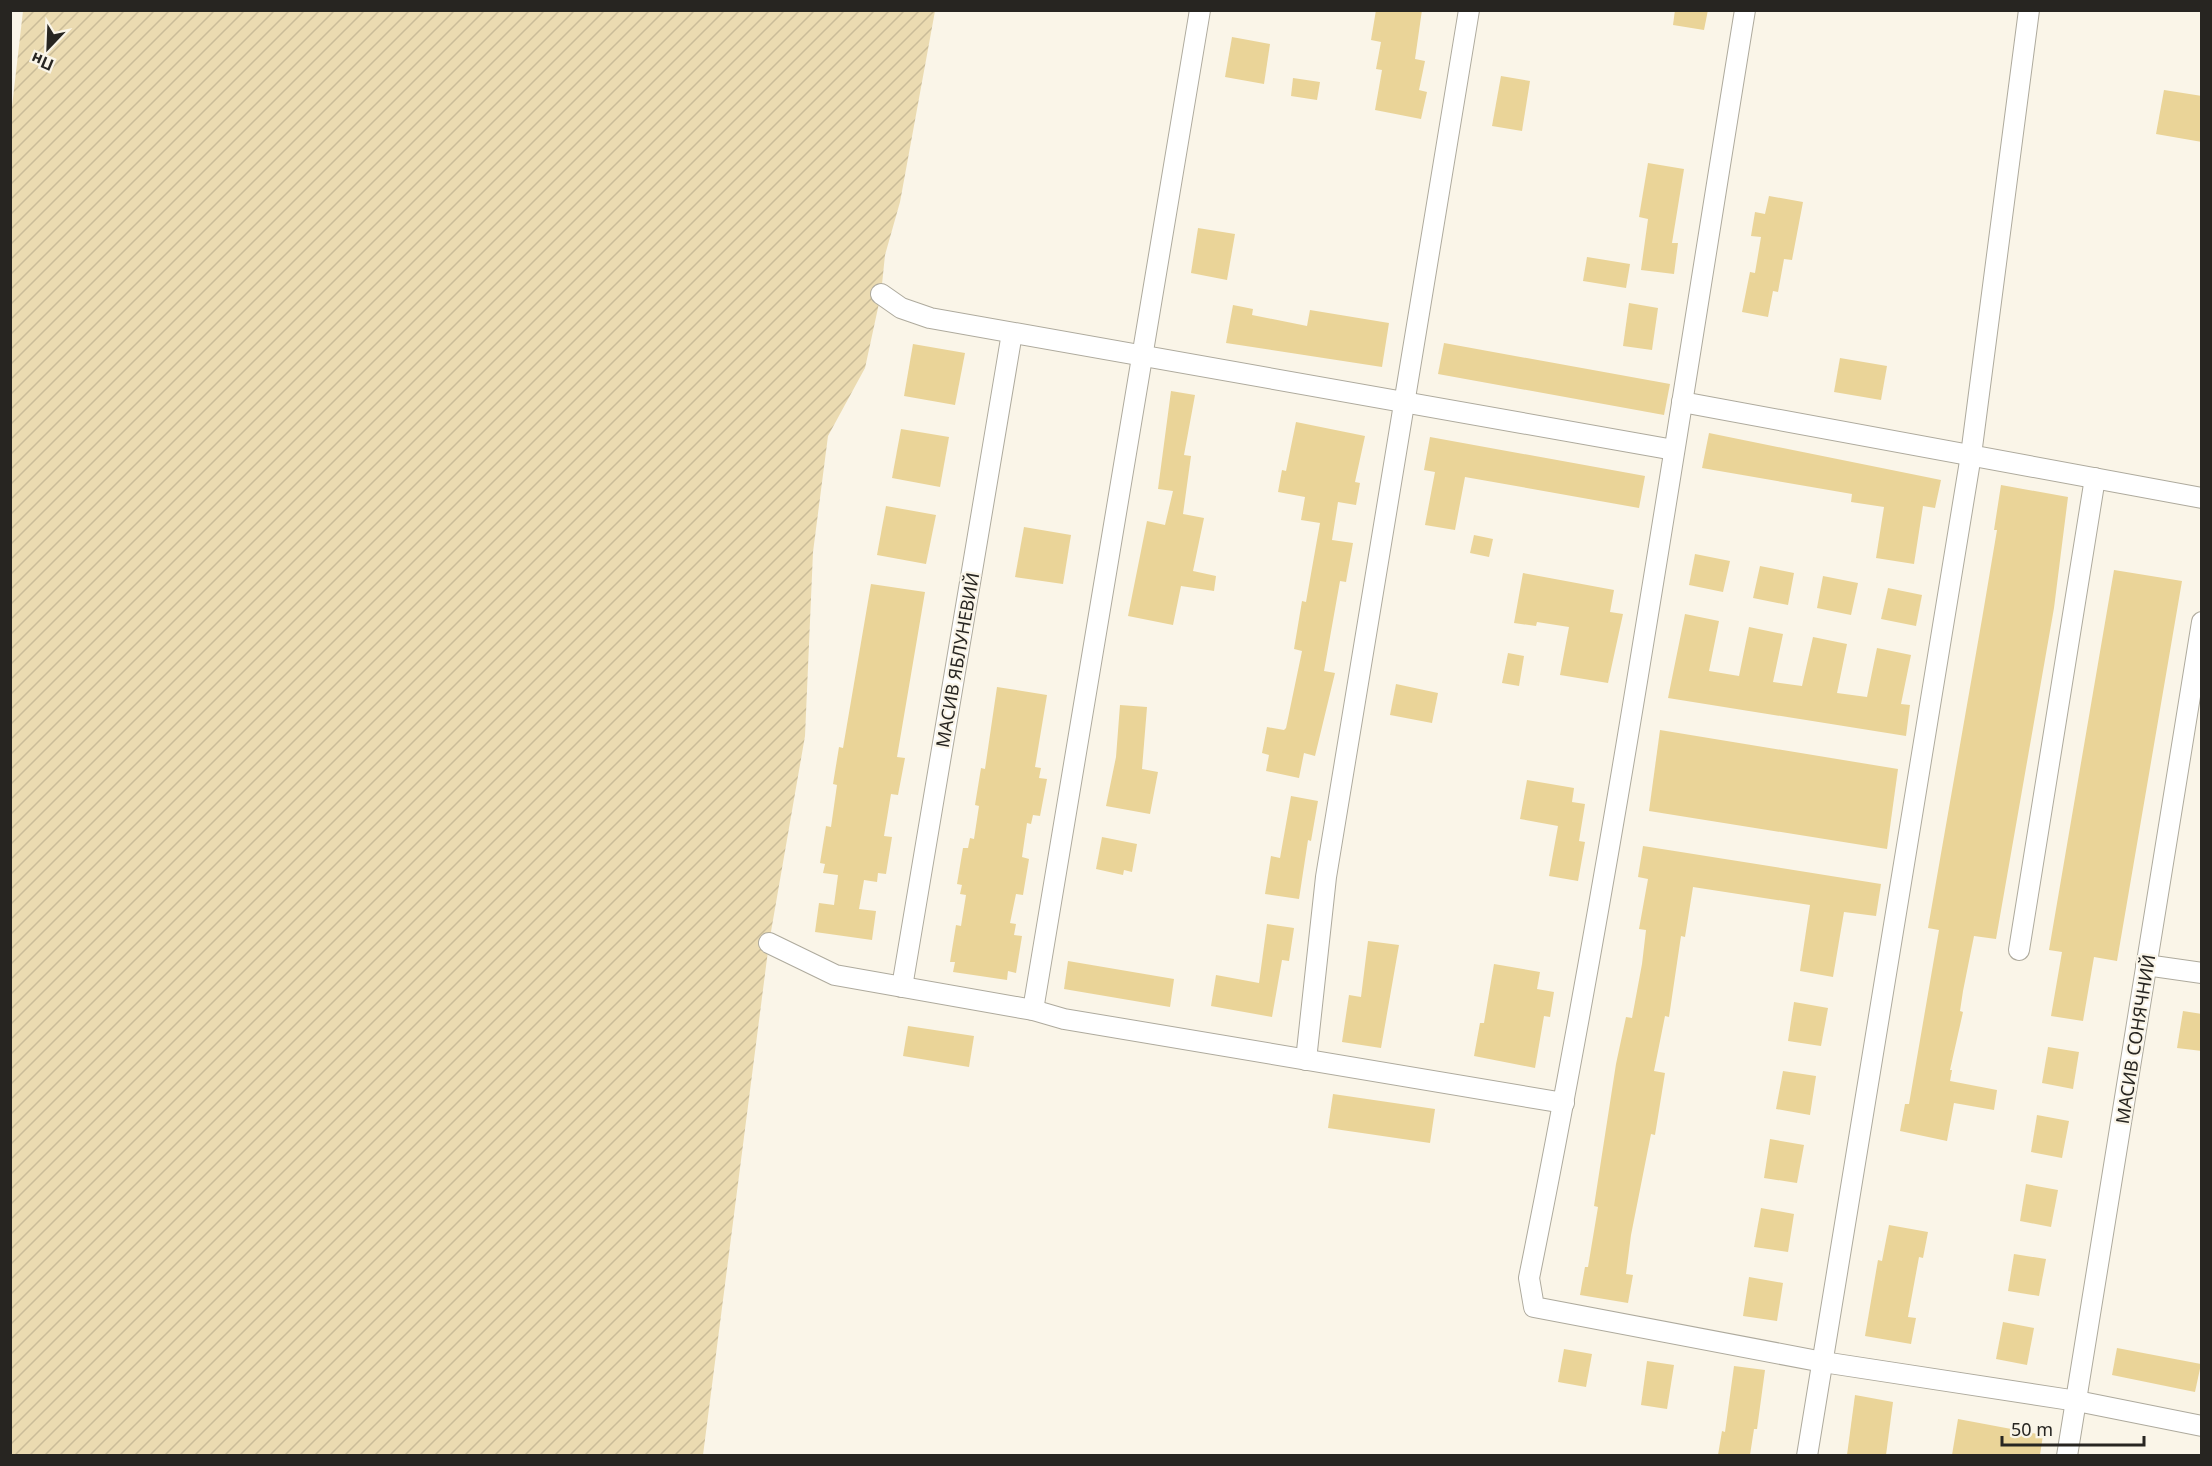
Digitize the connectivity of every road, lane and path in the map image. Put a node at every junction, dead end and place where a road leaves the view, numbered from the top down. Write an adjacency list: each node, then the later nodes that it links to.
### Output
1 (1200, 10): 7 (street)
2 (1469, 10): 9 (street)
3 (1745, 10): 8 (street)
4 (2029, 10): 11 (street)
5 (881, 294): 6 (street)
6 (1012, 333): 7 (street); 19 (street, МАСИВ ЯБЛУНЕВИЙ)
7 (1144, 356): 9 (street); 20 (street)
8 (1682, 402): 10 (street); 11 (street)
9 (1405, 404): 10 (street); 21 (street)
10 (1674, 450): 22 (street)
11 (1971, 455): 12 (street); 23 (street)
12 (2095, 478): 13 (street); 16 (street)
13 (2202, 498)
14 (2202, 622): 17 (street, МАСИВ СОНЯЧНИЙ)
15 (769, 943): 19 (street)
16 (2019, 950)
17 (2146, 964): 18 (street); 24 (street, МАСИВ СОНЯЧНИЙ)
18 (2202, 974)
19 (902, 987): 20 (street)
20 (1033, 1010): 21 (street)
21 (1306, 1060): 22 (street)
22 (1564, 1103): 23 (street)
23 (1823, 1362): 24 (street); 26 (street)
24 (2077, 1401): 25 (street); 27 (street, МАСИВ СОНЯЧНИЙ)
25 (2202, 1426)
26 (1809, 1448)
27 (2067, 1455)

